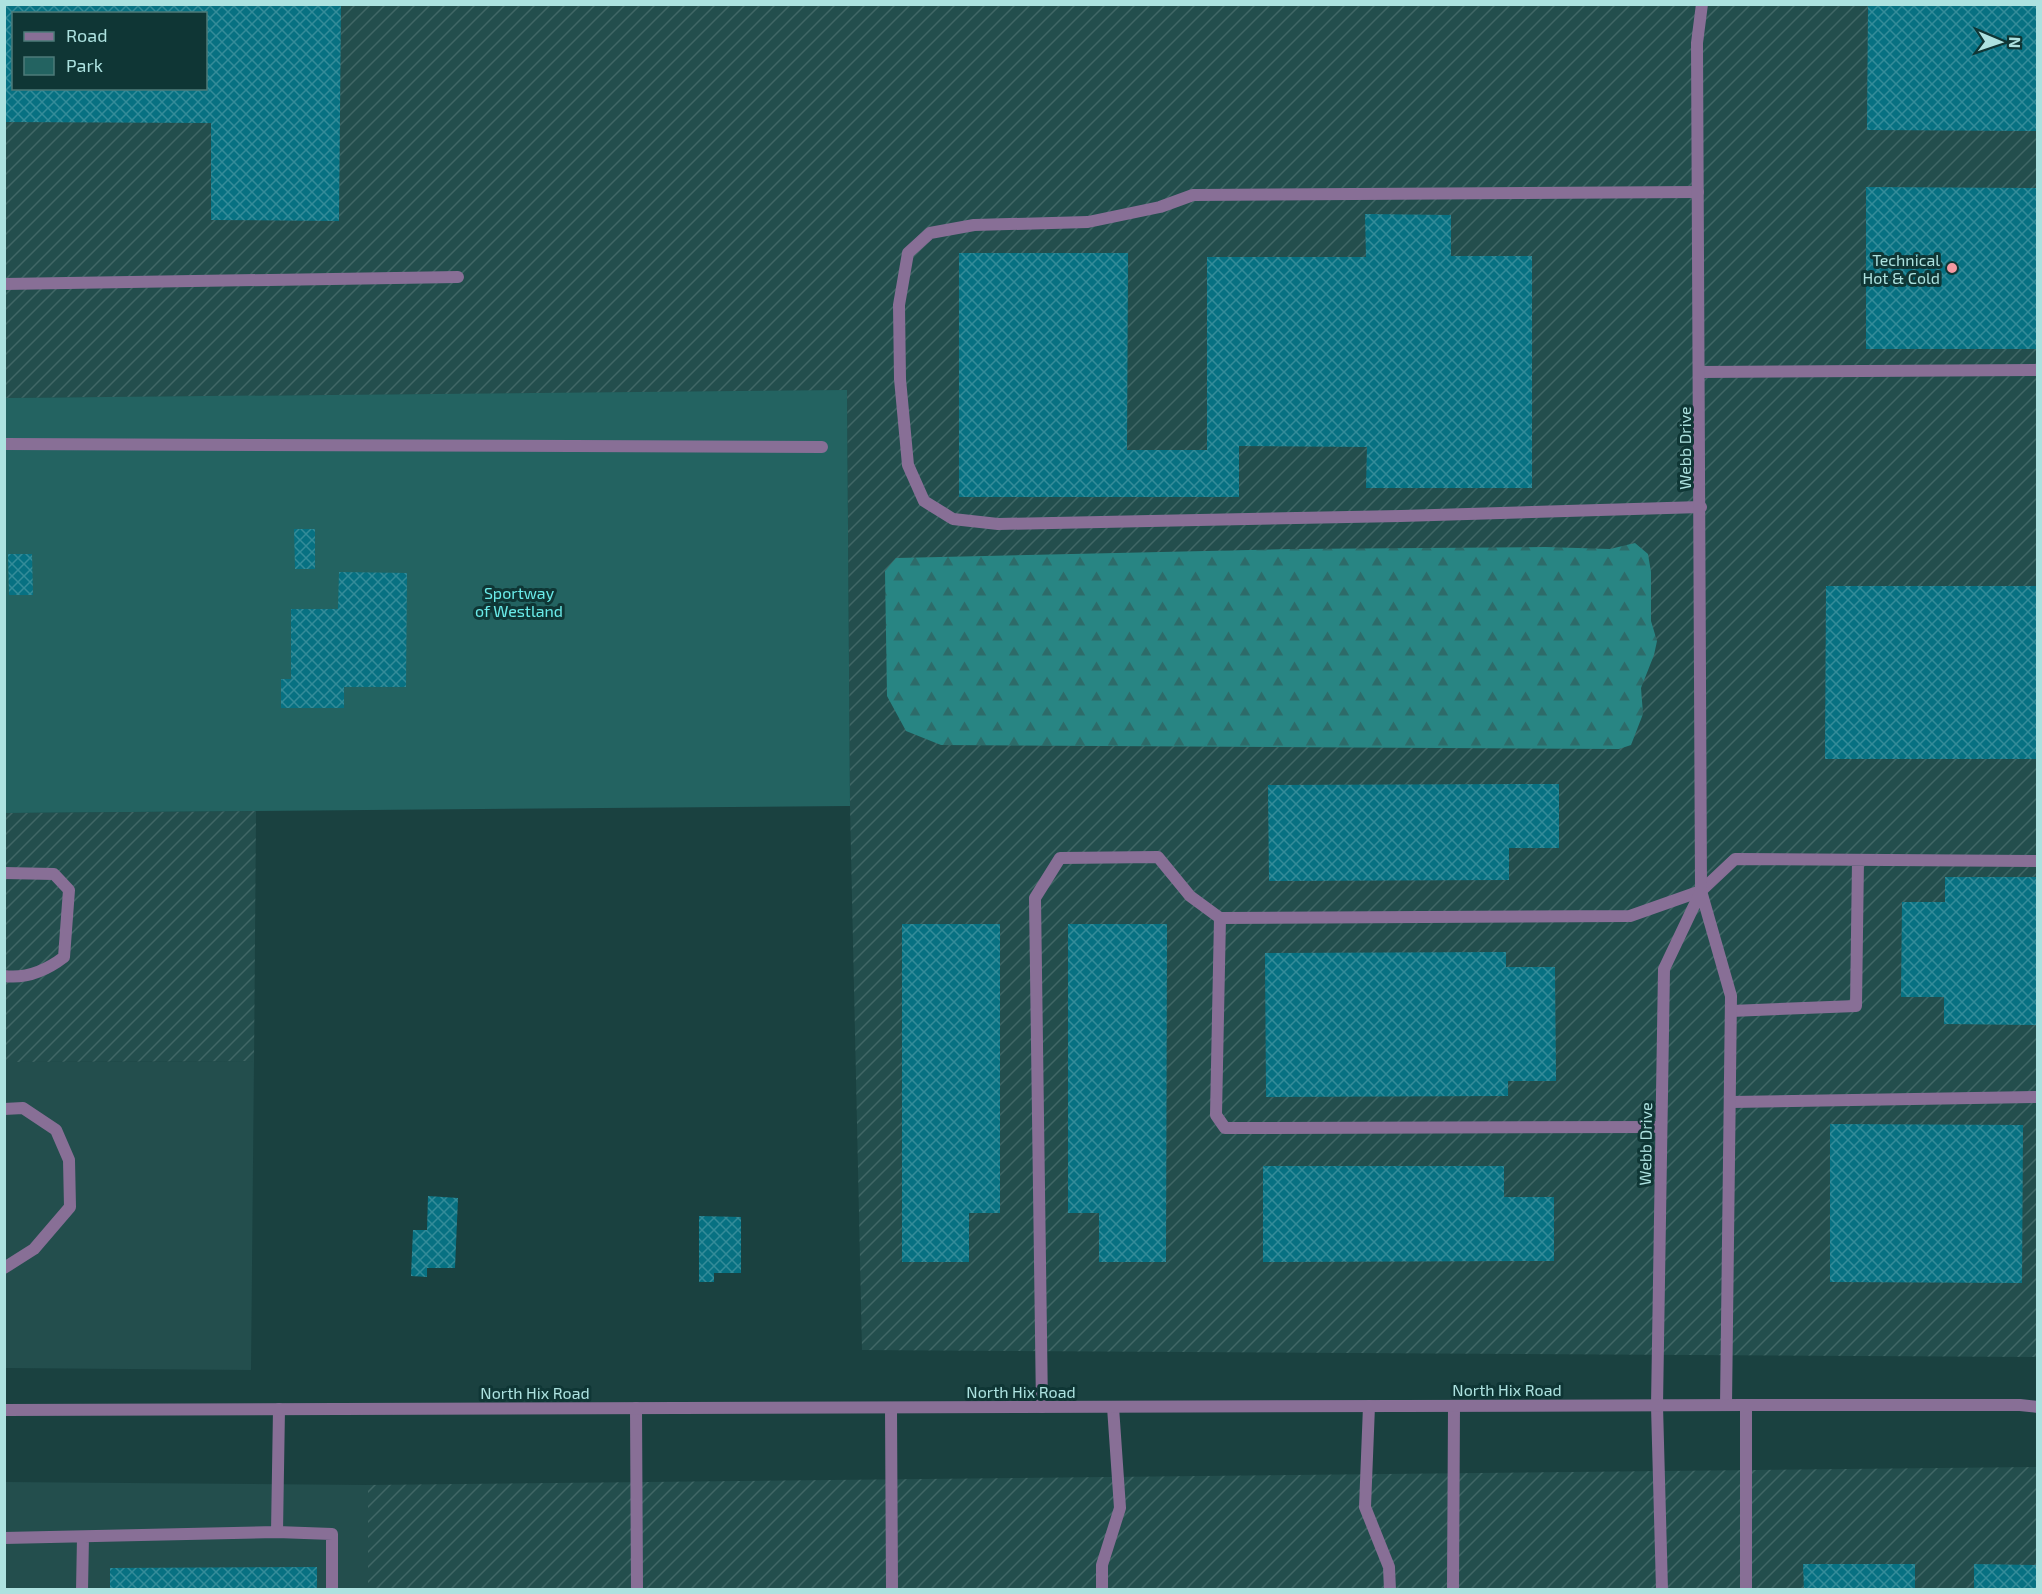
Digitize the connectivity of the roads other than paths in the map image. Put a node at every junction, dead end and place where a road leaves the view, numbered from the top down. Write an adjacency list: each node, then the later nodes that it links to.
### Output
1 (1702, 4): 2 (street, Webb Drive)
2 (1698, 192): 6 (street, Webb Drive); 9 (street)
3 (458, 277): 4 (street)
4 (4, 284)
5 (2037, 370): 6 (street)
6 (1699, 372): 9 (street, Webb Drive)
7 (4, 444): 8 (street)
8 (822, 447)
9 (1701, 507): 13 (street, Webb Drive)
10 (1858, 860): 11 (street); 13 (street); 16 (street)
11 (2037, 861)
12 (4, 873): 15 (street)
13 (1701, 891): 14 (street); 16 (street, Webb Drive); 20 (street, Webb Drive)
14 (1220, 918): 20 (street); 28 (street)
15 (4, 976)
16 (1731, 1011): 18 (street, Webb Drive)
17 (2037, 1097): 18 (street)
18 (1731, 1102): 22 (street, Webb Drive)
19 (4, 1109): 21 (street)
20 (1661, 1127): 26 (street, Webb Drive)
21 (4, 1268)
22 (1726, 1405): 23 (street, North Hix Road); 26 (street, North Hix Road)
23 (1746, 1405): 30 (street, North Hix Road); 45 (street)
24 (1370, 1406): 25 (street, North Hix Road); 29 (street, North Hix Road); 42 (street)
25 (1454, 1406): 26 (street, North Hix Road); 43 (street)
26 (1657, 1406): 44 (street, Webb Drive)
27 (891, 1407): 28 (street, North Hix Road); 31 (street, North Hix Road); 40 (street)
28 (1042, 1407): 29 (street, North Hix Road)
29 (1113, 1407): 41 (street)
30 (2037, 1407)
31 (636, 1408): 32 (street, North Hix Road); 39 (street)
32 (279, 1409): 33 (street, North Hix Road); 34 (street)
33 (4, 1410)
34 (277, 1532): 35 (street); 38 (street)
35 (83, 1537): 36 (street); 37 (street)
36 (4, 1538)
37 (82, 1590)
38 (332, 1590)
39 (637, 1590)
40 (892, 1590)
41 (1102, 1590)
42 (1390, 1590)
43 (1453, 1590)
44 (1662, 1590)
45 (1746, 1590)

